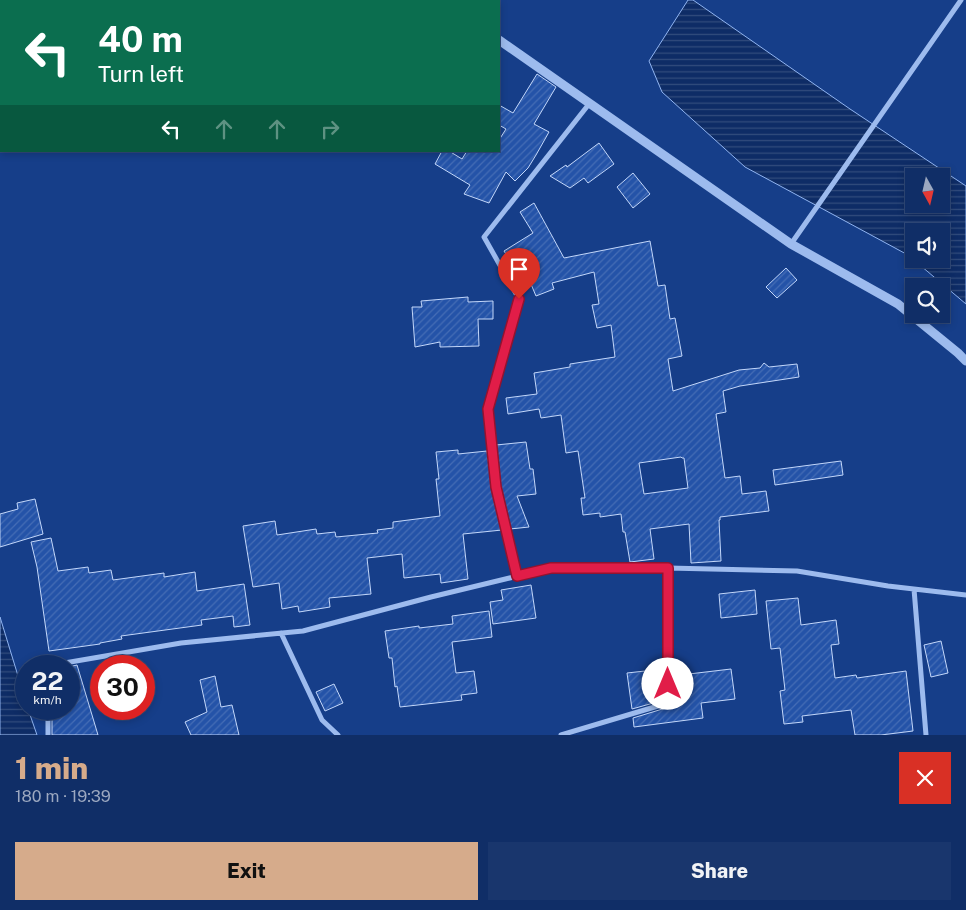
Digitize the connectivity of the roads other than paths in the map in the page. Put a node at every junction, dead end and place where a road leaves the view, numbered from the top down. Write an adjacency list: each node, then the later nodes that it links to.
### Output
1 (961, 0): 4 (street)
2 (500, 41): 3 (street)
3 (589, 104): 4 (street); 7 (street)
4 (791, 244): 5 (street)
5 (966, 361)
6 (668, 568): 7 (street); 8 (street); 15 (street)
7 (517, 576): 10 (street)
8 (914, 589): 9 (street); 16 (street)
9 (966, 595)
10 (281, 633): 11 (street); 14 (street)
11 (80, 660)
12 (48, 720): 13 (street)
13 (48, 735)
14 (338, 735)
15 (561, 735)
16 (926, 735)

